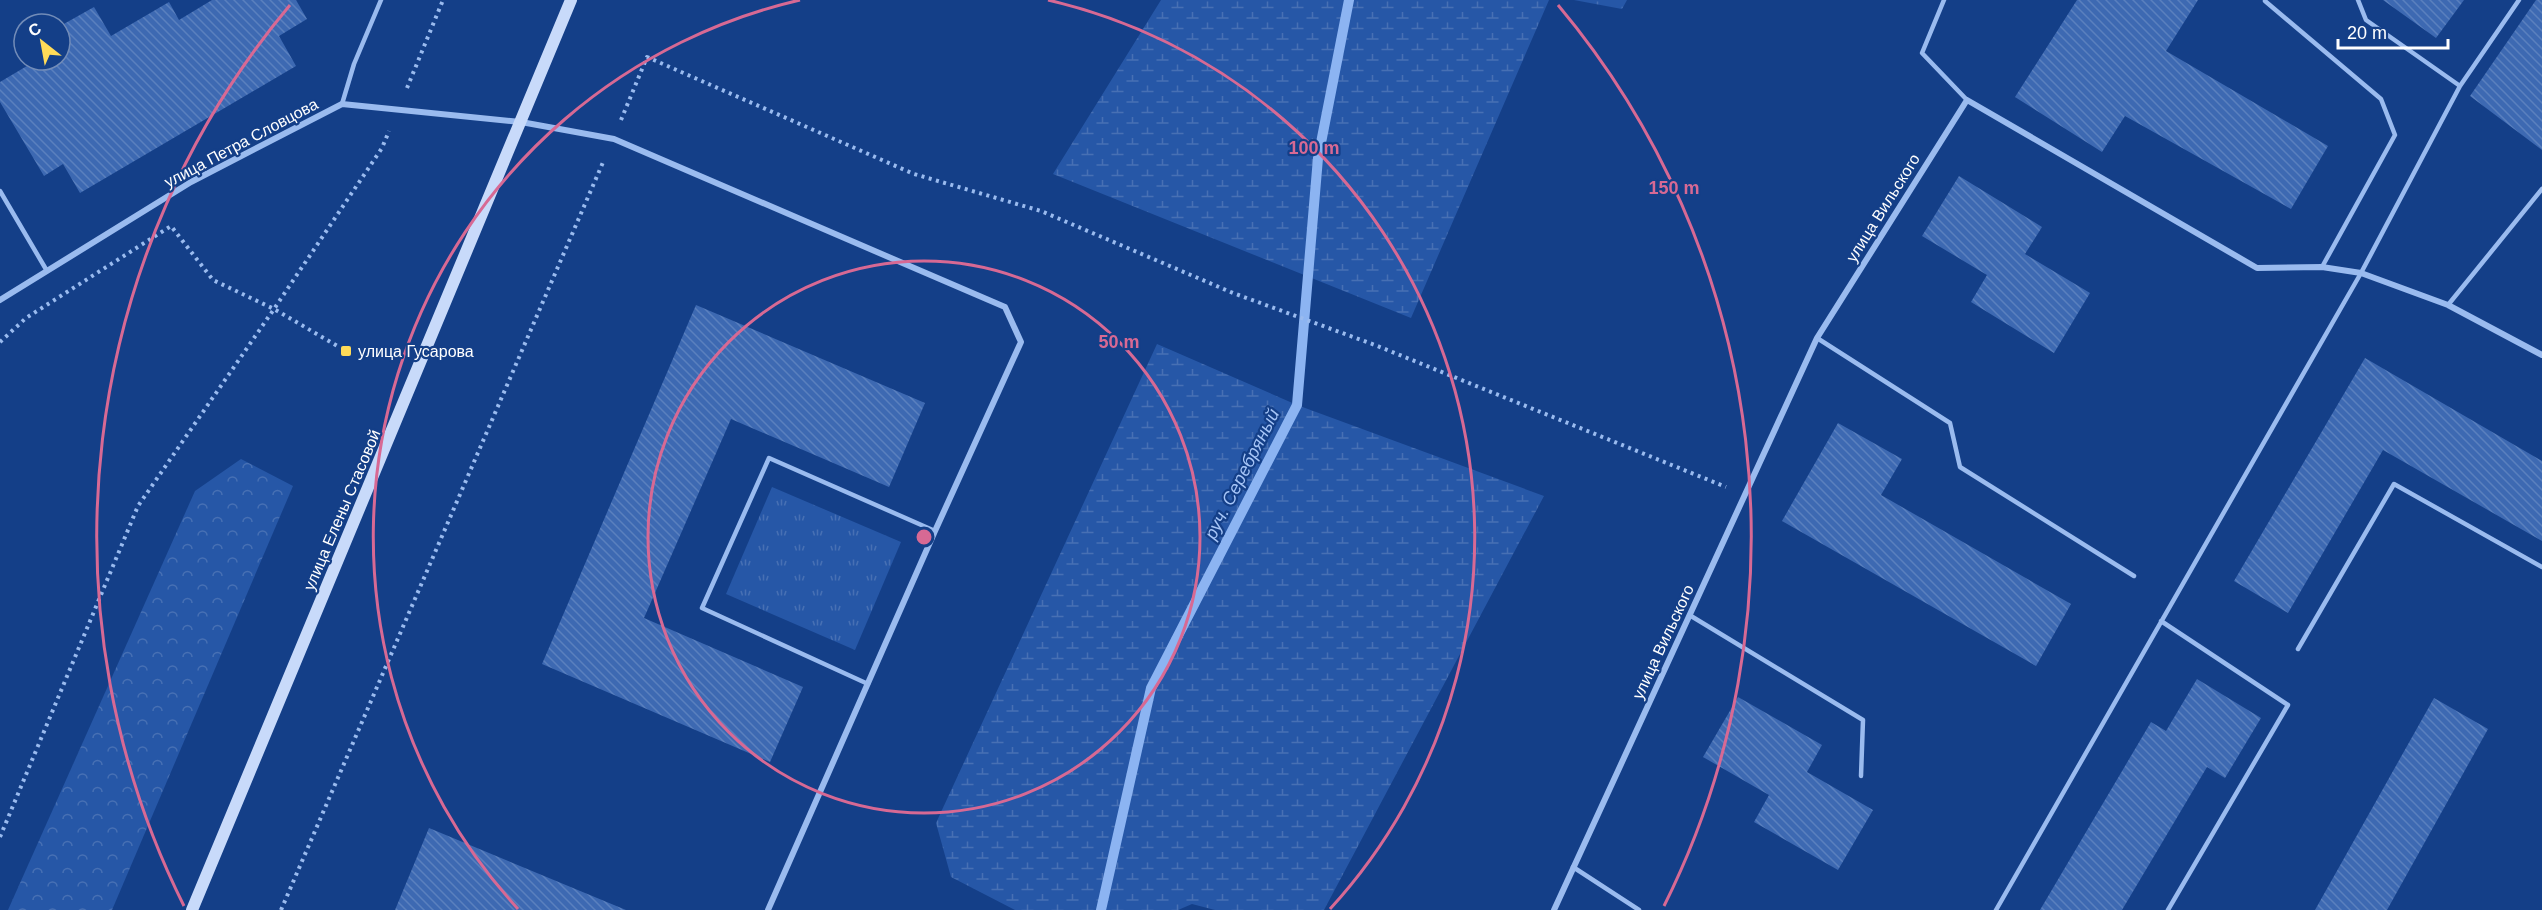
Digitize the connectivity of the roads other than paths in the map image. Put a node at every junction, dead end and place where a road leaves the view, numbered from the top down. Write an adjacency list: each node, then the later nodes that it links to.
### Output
1 (381, 0): 9 (lane)
2 (571, 0): 10 (main road)
3 (1944, 0): 8 (lane)
4 (2358, 0): 7 (lane)
5 (2519, 0): 7 (lane)
6 (2265, 1): 13 (lane)
7 (2460, 86): 15 (lane)
8 (1967, 100): 13 (street); 18 (street, улица Вильского)
9 (342, 104): 10 (street, улица Петра Словцова); 14 (street, улица Петра Словцова)
10 (520, 122): 20 (street, улица Петра Словцова); 29 (main road, улица Елены Стасовой)
11 (2542, 189): 17 (lane)
12 (0, 191): 14 (lane)
13 (2322, 267): 15 (street)
14 (47, 271): 16 (street, улица Петра Словцова)
15 (2361, 273): 17 (street); 24 (lane)
16 (0, 300)
17 (2448, 305): 19 (street)
18 (1817, 338): 22 (lane); 23 (street, улица Вильского)
19 (2542, 355)
20 (935, 531): 26 (street); 26 (lane)
21 (2542, 567): 25 (lane)
22 (2134, 576)
23 (1690, 616): 27 (lane); 28 (street, улица Вильского)
24 (2161, 621): 33 (lane); 34 (lane)
25 (2298, 649)
26 (868, 684): 30 (street)
27 (1861, 776)
28 (1574, 867): 31 (street, улица Вильского); 32 (lane)
29 (192, 910)
30 (768, 910)
31 (1554, 910)
32 (1639, 910)
33 (1996, 910)
34 (2168, 910)

